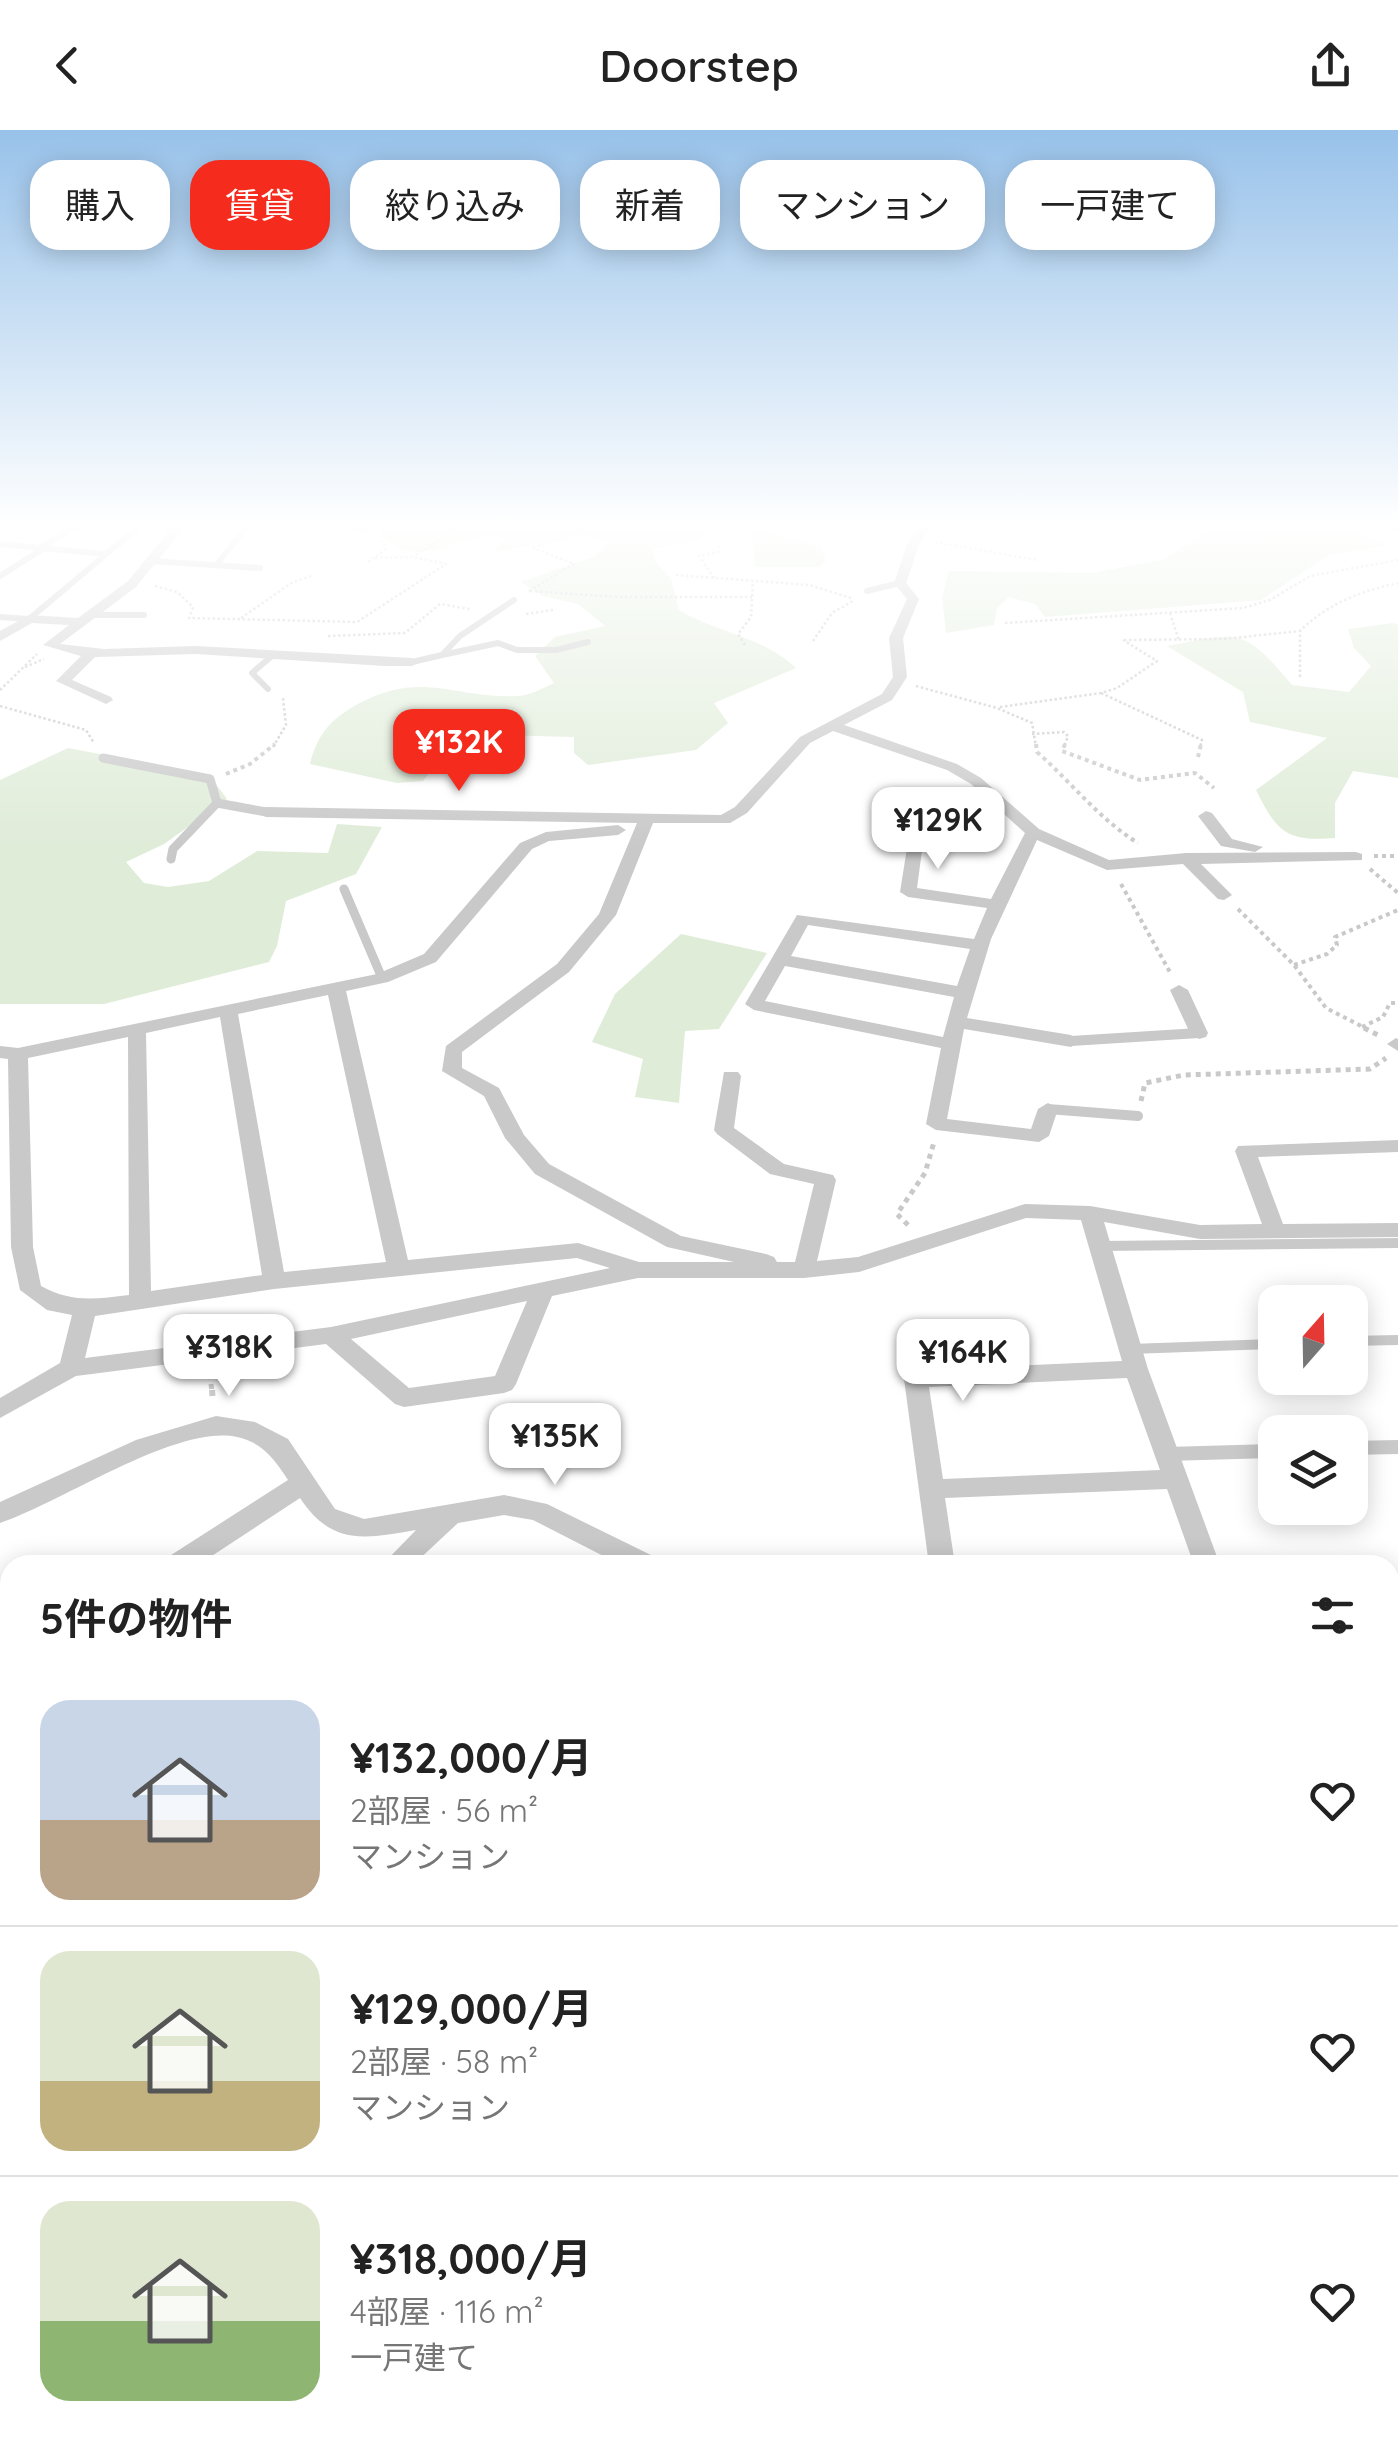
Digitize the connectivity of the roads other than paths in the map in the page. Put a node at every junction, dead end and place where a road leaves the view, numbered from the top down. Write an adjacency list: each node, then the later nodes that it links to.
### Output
1 (69, 632): 5 (street)
2 (466, 632): 7 (lane)
3 (899, 632): 11 (street)
4 (588, 642): 7 (lane)
5 (91, 653): 6 (street); 10 (street)
6 (274, 655): 8 (street); 9 (lane)
7 (442, 655): 8 (lane)
8 (412, 662)
9 (268, 689)
10 (106, 700)
11 (833, 726): 17 (street); 18 (street)
12 (103, 758): 13 (lane)
13 (217, 804): 14 (lane); 22 (lane)
14 (266, 812): 17 (street)
15 (919, 813): 25 (street)
16 (1206, 816): 19 (street)
17 (644, 825): 28 (street); 50 (street)
18 (1034, 832): 21 (street); 25 (street)
19 (1276, 856): 20 (street); 21 (street)
20 (1356, 857)
21 (1186, 858): 24 (street)
22 (171, 859)
23 (344, 889): 28 (lane)
24 (1224, 895)
25 (994, 904): 26 (street)
26 (977, 945): 27 (street); 31 (street)
27 (778, 959): 31 (street); 37 (street)
28 (382, 978): 29 (street)
29 (336, 989): 32 (street); 48 (street)
30 (1179, 990): 35 (street)
31 (965, 993): 33 (street)
32 (228, 1011): 34 (street); 51 (street)
33 (956, 1022): 36 (street); 37 (street)
34 (137, 1030): 38 (street); 53 (street)
35 (1199, 1034): 36 (lane)
36 (1072, 1041)
37 (949, 1044): 40 (street)
38 (9, 1053): 54 (street)
39 (730, 1076): 50 (street)
40 (1048, 1109): 41 (lane)
41 (1138, 1116)
42 (1398, 1146): 45 (street)
43 (1090, 1213): 45 (street); 47 (street); 50 (street)
44 (1398, 1230): 45 (street)
45 (1276, 1234)
46 (1398, 1244): 47 (lane)
47 (1100, 1246): 59 (street)
48 (399, 1269): 49 (street); 51 (street)
49 (638, 1270): 50 (street); 52 (street)
50 (804, 1270)
51 (274, 1282): 53 (street)
52 (542, 1290): 55 (street); 55 (street)
53 (140, 1302): 54 (street)
54 (84, 1309): 60 (street)
55 (332, 1335): 60 (street)
56 (1398, 1340): 57 (lane)
57 (1368, 1341)
58 (1258, 1346): 59 (lane)
59 (1133, 1359): 65 (street); 67 (street)
60 (72, 1368): 61 (street)
61 (0, 1409)
62 (1398, 1447): 63 (lane)
63 (1368, 1448)
64 (1258, 1454): 65 (lane)
65 (1171, 1467): 67 (street); 74 (street)
66 (303, 1483): 68 (street); 69 (street); 70 (street)
67 (930, 1489): 73 (street)
68 (0, 1513)
69 (448, 1517): 71 (street); 72 (street)
70 (192, 1555)
71 (406, 1555)
72 (626, 1555)
73 (940, 1555)
74 (1203, 1555)

